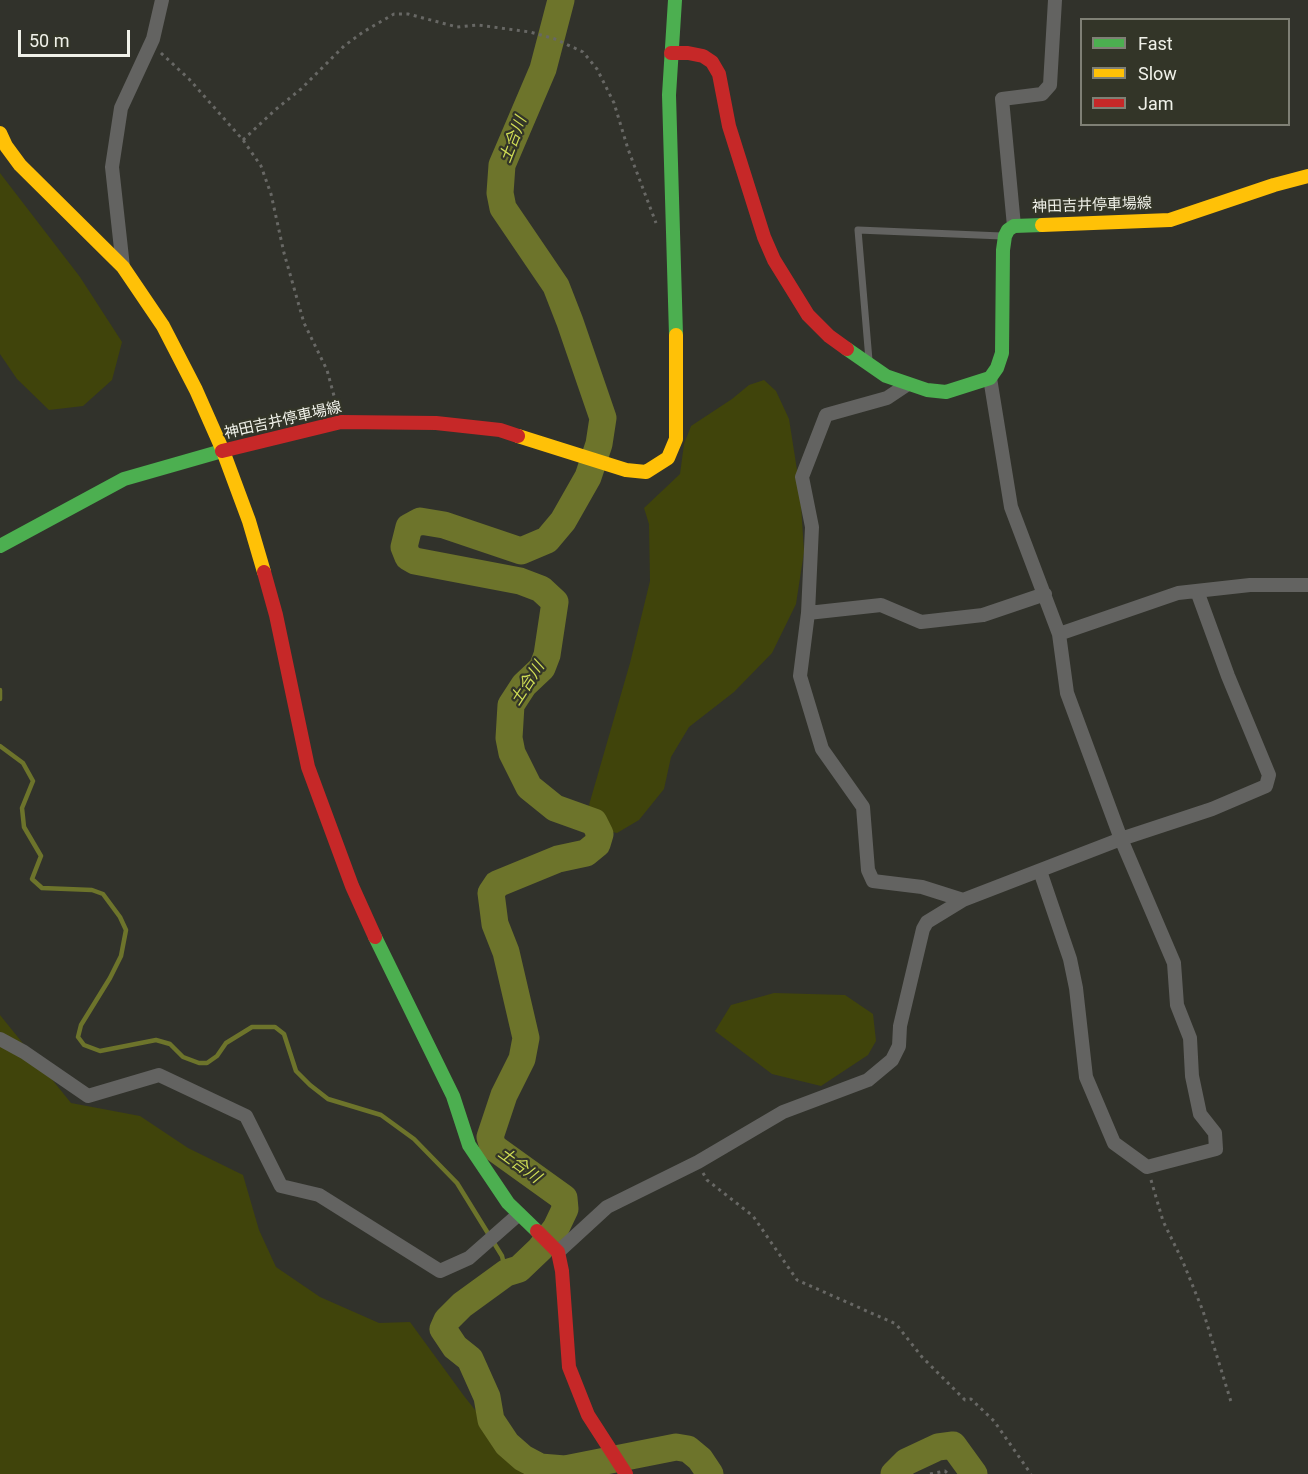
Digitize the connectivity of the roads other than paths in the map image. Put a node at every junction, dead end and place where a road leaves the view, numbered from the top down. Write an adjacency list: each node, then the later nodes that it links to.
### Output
1 (162, 0): 8 (street)
2 (675, 0): 4 (main road)
3 (1054, 0): 7 (street)
4 (671, 53): 9 (main road); 12 (main road, 神田吉井停車場線)
5 (0, 133): 8 (main road)
6 (1308, 176): 7 (main road, 神田吉井停車場線)
7 (1009, 231): 9 (lane); 10 (main road)
8 (123, 267): 12 (main road)
9 (869, 364): 11 (main road)
10 (990, 378): 11 (main road); 16 (street)
11 (908, 384): 17 (street)
12 (223, 451): 13 (main road, 神田吉井停車場線); 23 (main road)
13 (0, 546)
14 (1308, 585): 15 (street)
15 (1197, 591): 18 (street); 19 (street)
16 (1045, 594): 17 (street); 18 (street)
17 (808, 613): 21 (street)
18 (1059, 634): 19 (street)
19 (1121, 839): 20 (street); 20 (street)
20 (1040, 871): 21 (street)
21 (963, 900): 24 (street)
22 (0, 1039): 23 (street)
23 (519, 1214): 24 (main road)
24 (558, 1252): 25 (main road)
25 (626, 1474)

